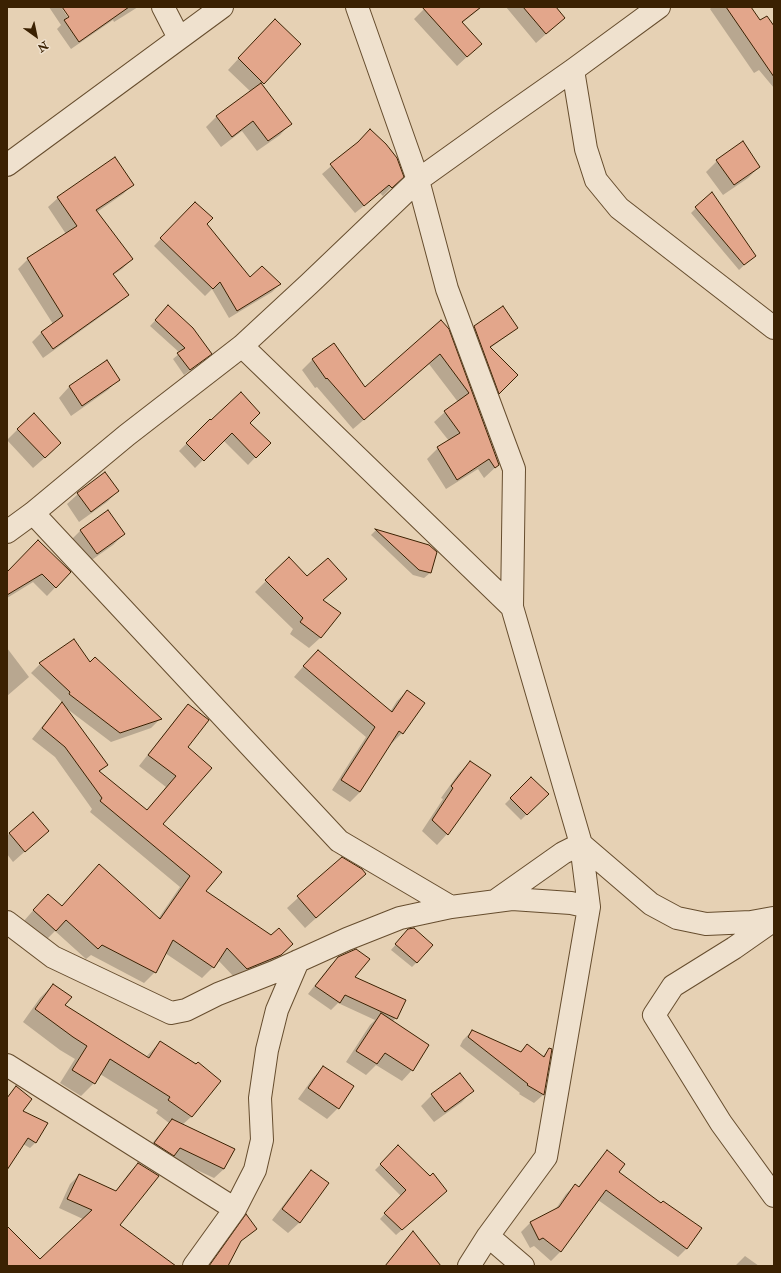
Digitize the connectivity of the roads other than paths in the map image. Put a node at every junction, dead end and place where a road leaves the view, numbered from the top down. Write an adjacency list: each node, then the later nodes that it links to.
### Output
1 (163, 7): 5 (street)
2 (222, 7): 5 (street)
3 (357, 7): 8 (street)
4 (659, 7): 6 (street)
5 (178, 38): 7 (street)
6 (573, 70): 8 (street); 9 (street)
7 (7, 165)
8 (418, 180): 10 (street); 13 (street)
9 (774, 328)
10 (242, 346): 11 (street); 13 (street)
11 (33, 513): 12 (street); 16 (street)
12 (7, 532)
13 (512, 607): 14 (street)
14 (581, 844): 15 (street); 17 (street); 18 (street)
15 (495, 902): 16 (street); 17 (street)
16 (451, 907): 20 (street)
17 (588, 907): 24 (street)
18 (774, 919): 22 (street)
19 (7, 922): 20 (street)
20 (298, 961): 23 (street)
21 (7, 1065): 23 (street)
22 (774, 1196)
23 (234, 1208): 25 (street)
24 (488, 1236): 26 (street); 27 (street)
25 (194, 1266)
26 (469, 1266)
27 (523, 1266)

